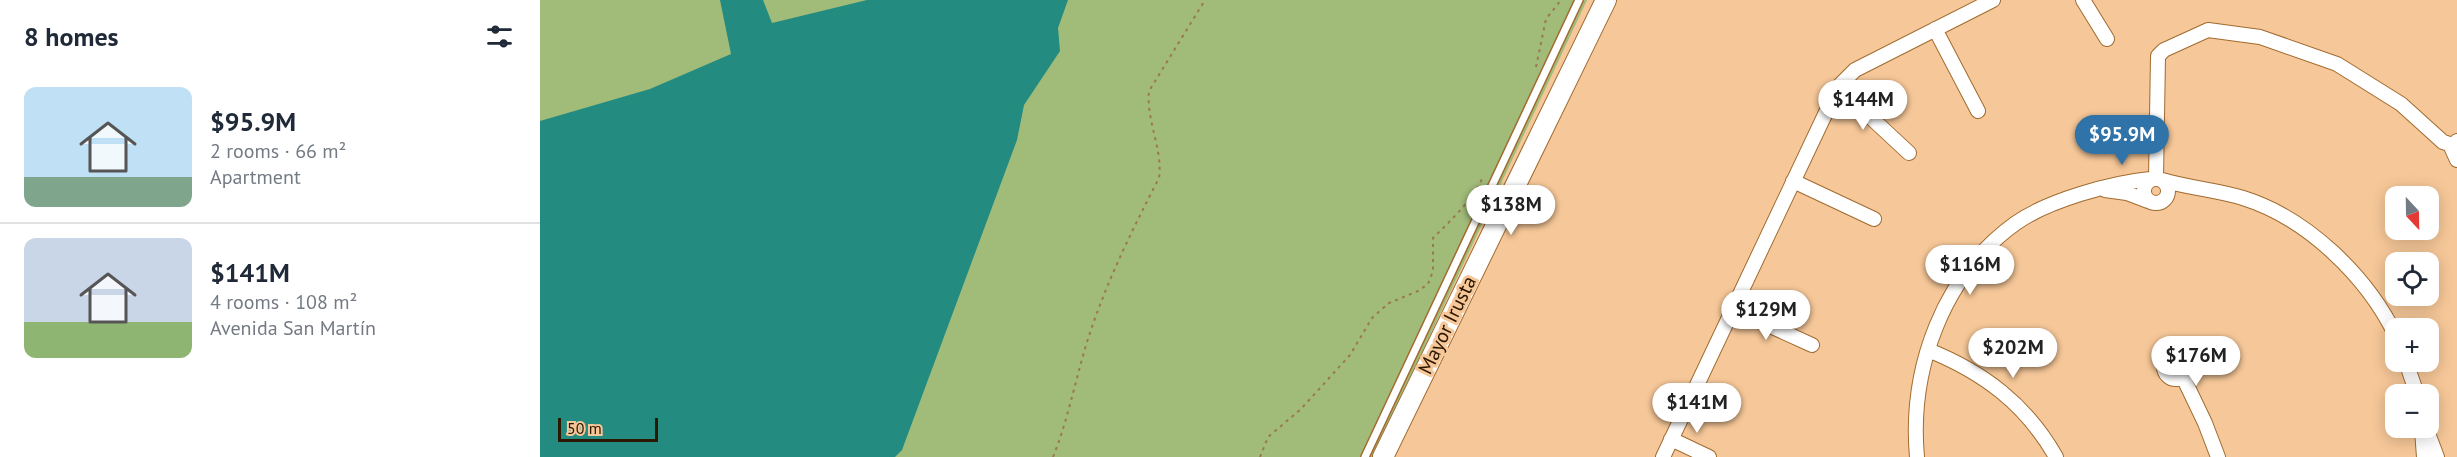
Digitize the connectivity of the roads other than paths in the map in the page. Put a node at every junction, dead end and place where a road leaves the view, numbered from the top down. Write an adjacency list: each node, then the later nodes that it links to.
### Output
1 (1579, 0): 27 (lane)
2 (1606, 0): 28 (main road, Mayor Irusta)
3 (1993, 0): 5 (street)
4 (2083, 0): 6 (street)
5 (1935, 29): 7 (street); 8 (street)
6 (2107, 39)
7 (1838, 87): 10 (street); 13 (street)
8 (1978, 111)
9 (2455, 143): 11 (street); 12 (street)
10 (1909, 153)
11 (2457, 160)
12 (2156, 180): 14 (street); 15 (street); 16 (street); 17 (street)
13 (1793, 181): 18 (street); 19 (street)
14 (2100, 189): 16 (street); 22 (street)
15 (2210, 191): 17 (street); 20 (street)
16 (2148, 201): 17 (street)
17 (2163, 201)
18 (1874, 219)
19 (1732, 309): 21 (street); 26 (street)
20 (2385, 318)
21 (1812, 345)
22 (1928, 350): 31 (street); 32 (street)
23 (2183, 377): 33 (street)
24 (2423, 438): 34 (street)
25 (2430, 438): 35 (street)
26 (1671, 440): 29 (street); 30 (street)
27 (1365, 457)
28 (1383, 457)
29 (1663, 457)
30 (1709, 457)
31 (1917, 457)
32 (2056, 457)
33 (2218, 457)
34 (2424, 457)
35 (2437, 457)

